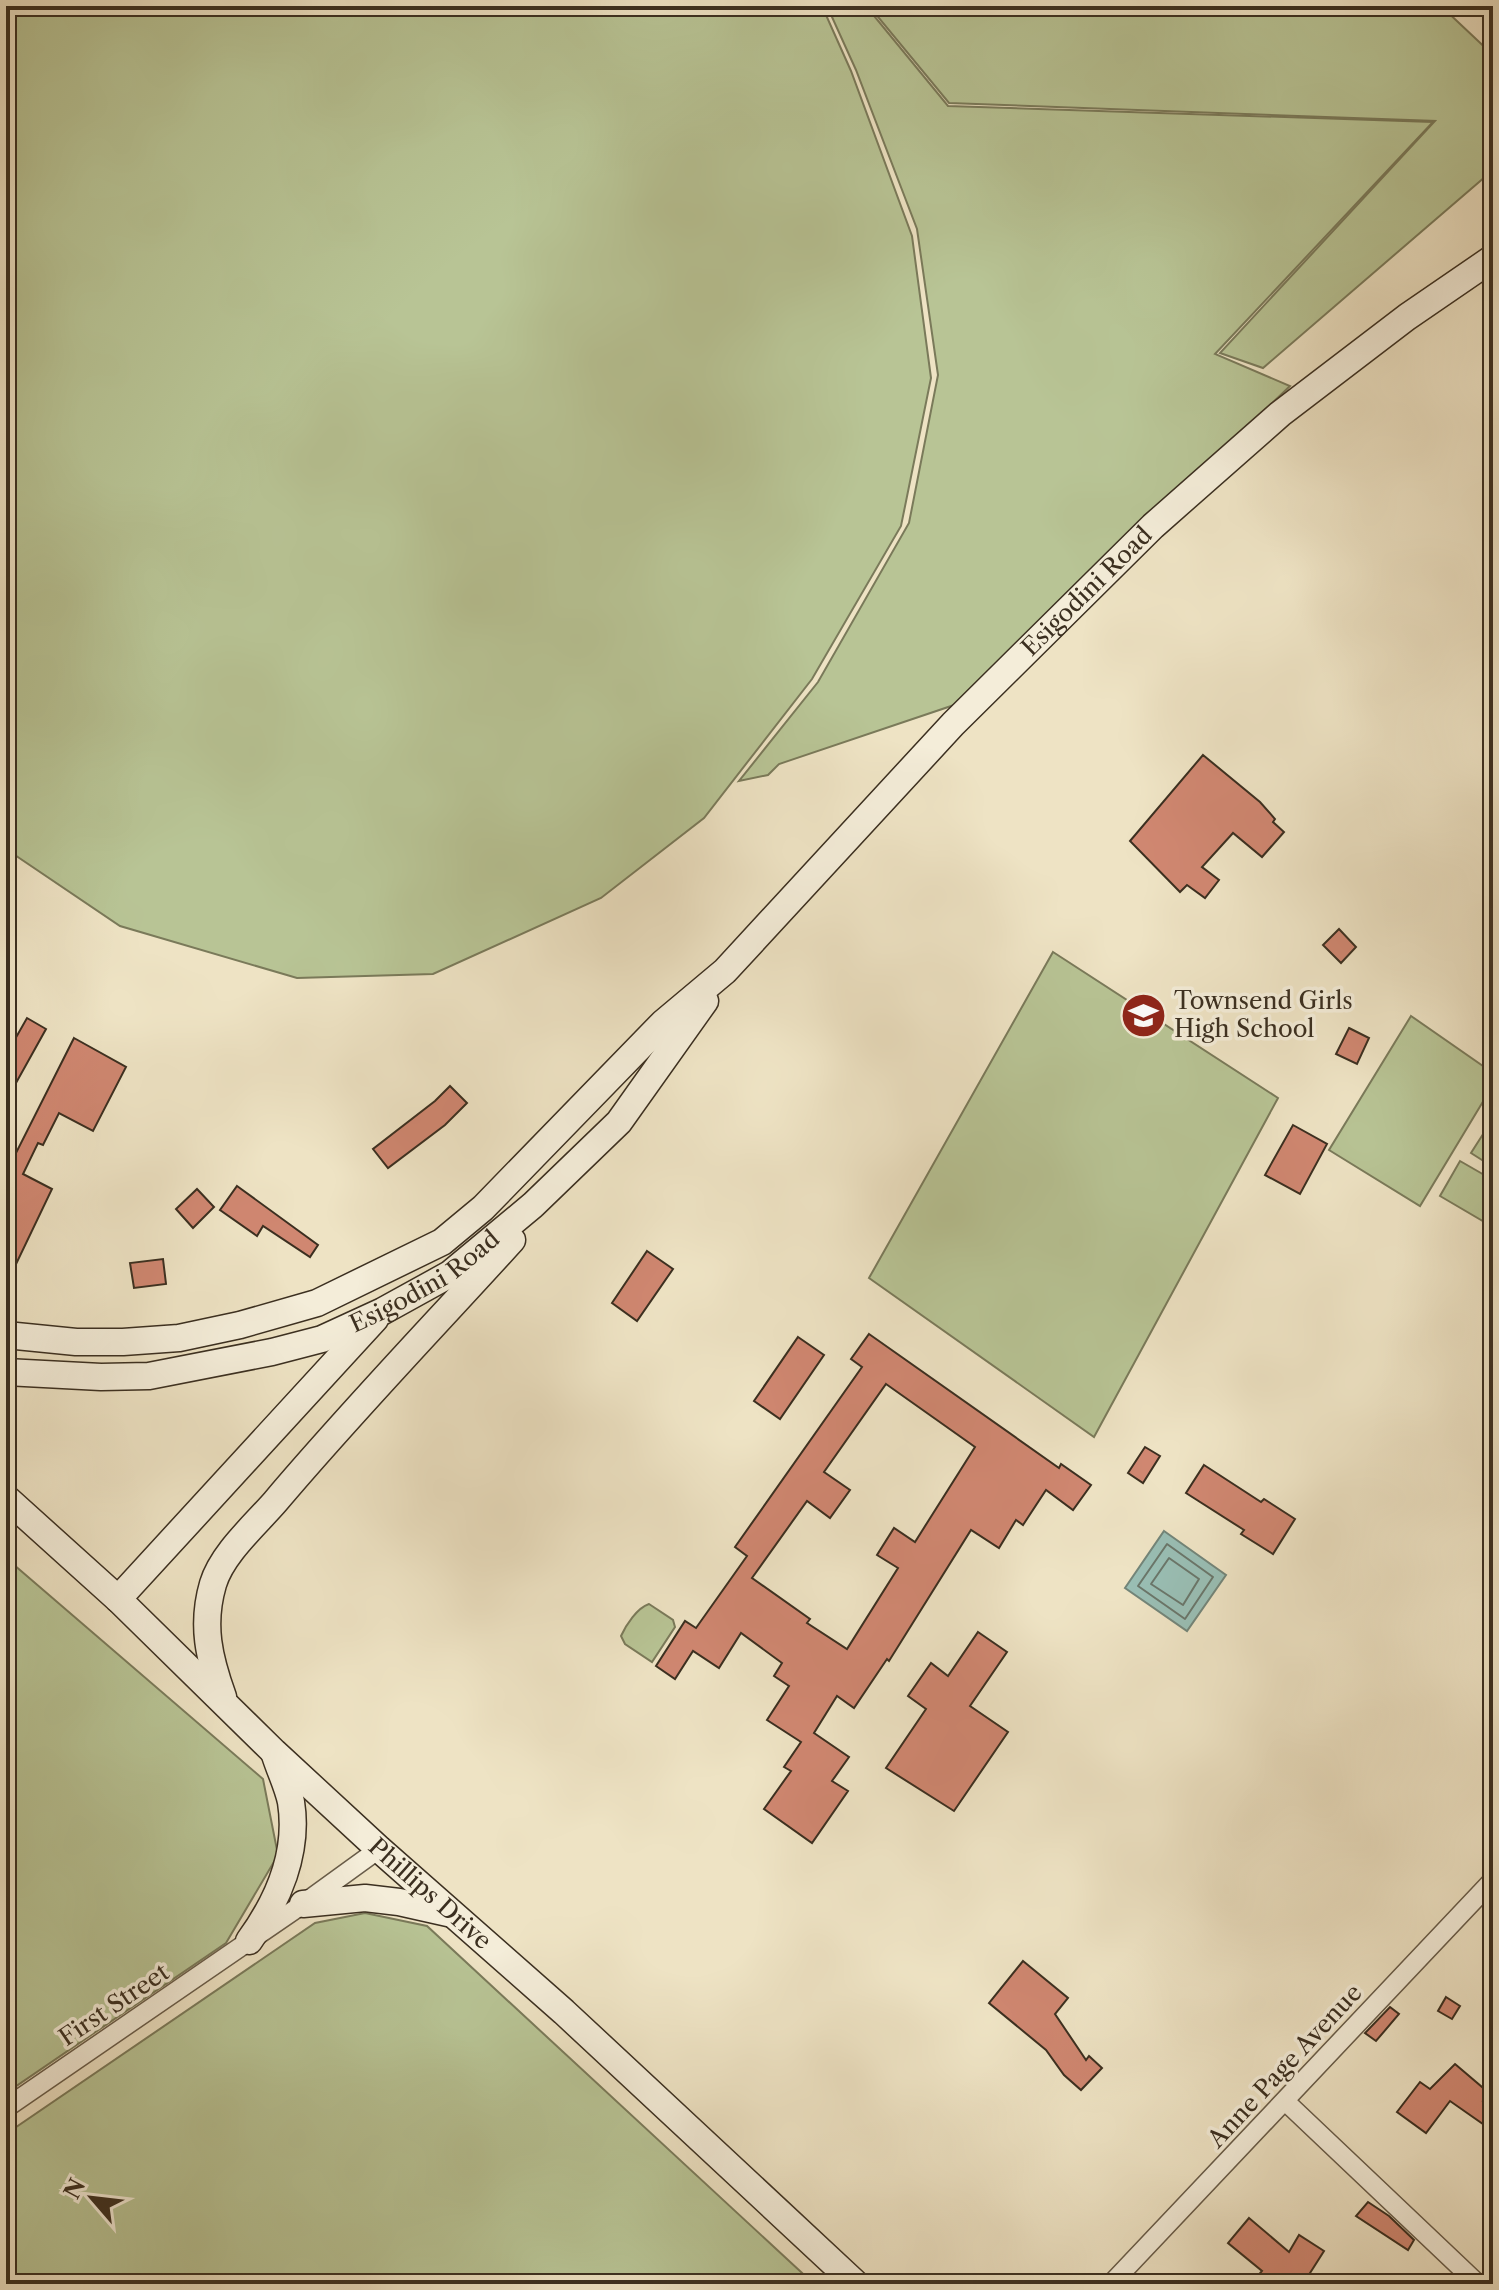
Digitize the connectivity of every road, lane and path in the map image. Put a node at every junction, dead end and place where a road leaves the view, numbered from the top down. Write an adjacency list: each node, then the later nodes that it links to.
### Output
1 (1493, 258): 2 (main road, Esigodini Road)
2 (725, 971): 3 (main road, Esigodini Road); 4 (main road, Esigodini Road)
3 (619, 1122): 5 (main road, Esigodini Road); 10 (main road)
4 (442, 1242): 5 (main road); 6 (main road, Esigodini Road)
5 (383, 1311): 7 (main road, Esigodini Road); 9 (main road)
6 (6, 1335)
7 (6, 1372)
8 (6, 1498): 9 (main road, Phillips Drive)
9 (118, 1599): 10 (main road, Phillips Drive)
10 (225, 1704): 11 (main road, Phillips Drive)
11 (274, 1752): 12 (main road, Phillips Drive); 16 (main road)
12 (379, 1849): 14 (street, First Street); 15 (main road, Phillips Drive)
13 (1493, 1880): 17 (street, Anne Page Avenue)
14 (303, 1904): 15 (main road); 16 (street, First Street)
15 (452, 1914): 19 (main road, Phillips Drive)
16 (249, 1941): 18 (street, First Street)
17 (1285, 2101): 20 (street, Anne Page Avenue); 21 (street)
18 (6, 2108)
19 (856, 2284)
20 (1111, 2284)
21 (1478, 2284)

